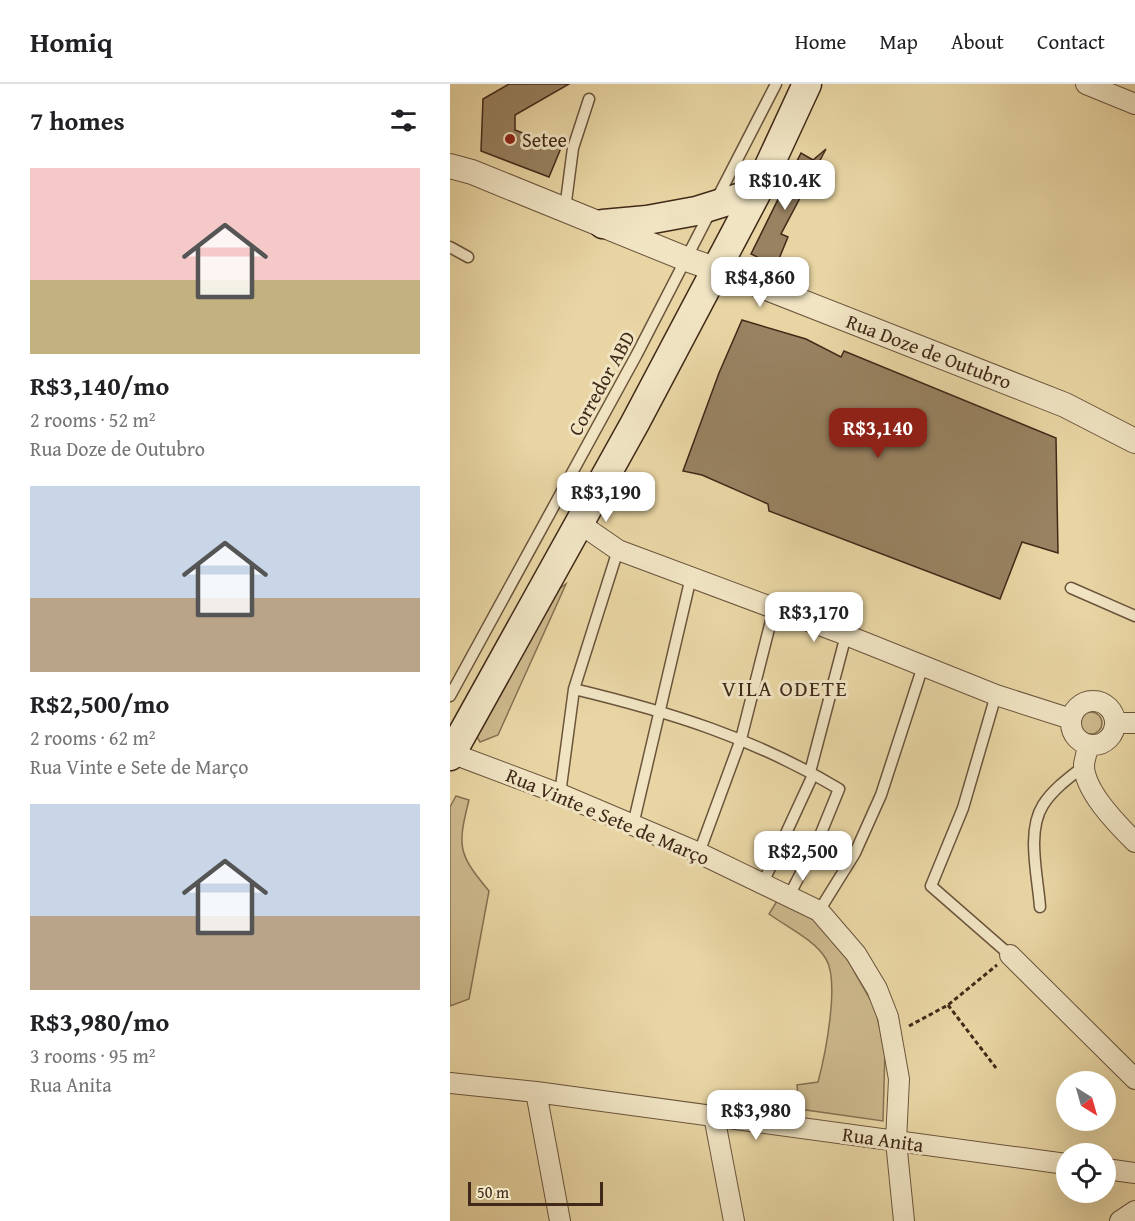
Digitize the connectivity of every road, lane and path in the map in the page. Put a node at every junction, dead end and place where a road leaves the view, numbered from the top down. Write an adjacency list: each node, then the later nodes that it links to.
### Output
1 (776, 84): 8 (lane, Corredor ABD)
2 (807, 84): 7 (main road)
3 (1086, 84): 5 (street)
4 (590, 99): 9 (lane)
5 (1135, 104)
6 (450, 166): 9 (street, Rua Doze de Outubro)
7 (757, 192): 8 (main road); 14 (main road)
8 (713, 205): 10 (main road); 13 (lane, Corredor ABD)
9 (565, 209): 10 (street, Rua Doze de Outubro)
10 (603, 224): 13 (street, Rua Doze de Outubro)
11 (450, 247): 12 (lane)
12 (468, 257)
13 (686, 259): 14 (street, Rua Doze de Outubro); 26 (lane, Corredor ABD)
14 (716, 268): 15 (street, Rua Doze de Outubro); 16 (main road)
15 (1135, 441)
16 (579, 523): 17 (street); 33 (main road)
17 (618, 550): 18 (street); 24 (lane)
18 (691, 577): 20 (street); 27 (lane)
19 (1071, 588): 21 (lane)
20 (774, 609): 22 (street); 31 (lane)
21 (1135, 616)
22 (846, 634): 23 (street); 35 (lane)
23 (923, 666): 25 (street); 43 (lane)
24 (574, 689): 27 (lane); 36 (lane)
25 (996, 694): 28 (street); 44 (lane)
26 (450, 696)
27 (659, 710): 31 (lane); 37 (lane)
28 (1071, 718): 29 (street); 32 (street)
29 (1115, 723): 30 (street); 32 (street)
30 (1135, 723)
31 (741, 739): 35 (lane); 39 (lane)
32 (1089, 746): 34 (street)
33 (451, 755): 36 (street, Rua Vinte e Sete de Março)
34 (1084, 766): 38 (street); 42 (lane)
35 (810, 772): 40 (lane); 41 (lane)
36 (560, 794): 37 (street, Rua Vinte e Sete de Março)
37 (633, 825): 39 (street, Rua Vinte e Sete de Março)
38 (1135, 842)
39 (699, 853): 40 (street, Rua Vinte e Sete de Março)
40 (763, 883): 41 (street, Rua Vinte e Sete de Março)
41 (789, 896): 43 (street, Rua Vinte e Sete de Março)
42 (1040, 907)
43 (819, 911): 46 (street, Rua Vinte e Sete de Março)
44 (1010, 955): 45 (path); 48 (street)
45 (948, 1005): 46 (path); 47 (path)
46 (892, 1034): 52 (street, Rua Vinte e Sete de Março)
47 (996, 1068)
48 (1135, 1079)
49 (450, 1083): 50 (street, Rua Anita)
50 (536, 1092): 51 (street, Rua Anita); 57 (street)
51 (714, 1116): 52 (street, Rua Anita); 58 (street)
52 (896, 1141): 53 (street, Rua Anita); 59 (street, Rua Vinte e Sete de Março)
53 (1056, 1163)
54 (1116, 1170): 55 (street)
55 (1135, 1173)
56 (1135, 1211): 60 (street)
57 (560, 1221)
58 (734, 1221)
59 (904, 1221)
60 (1120, 1221)

